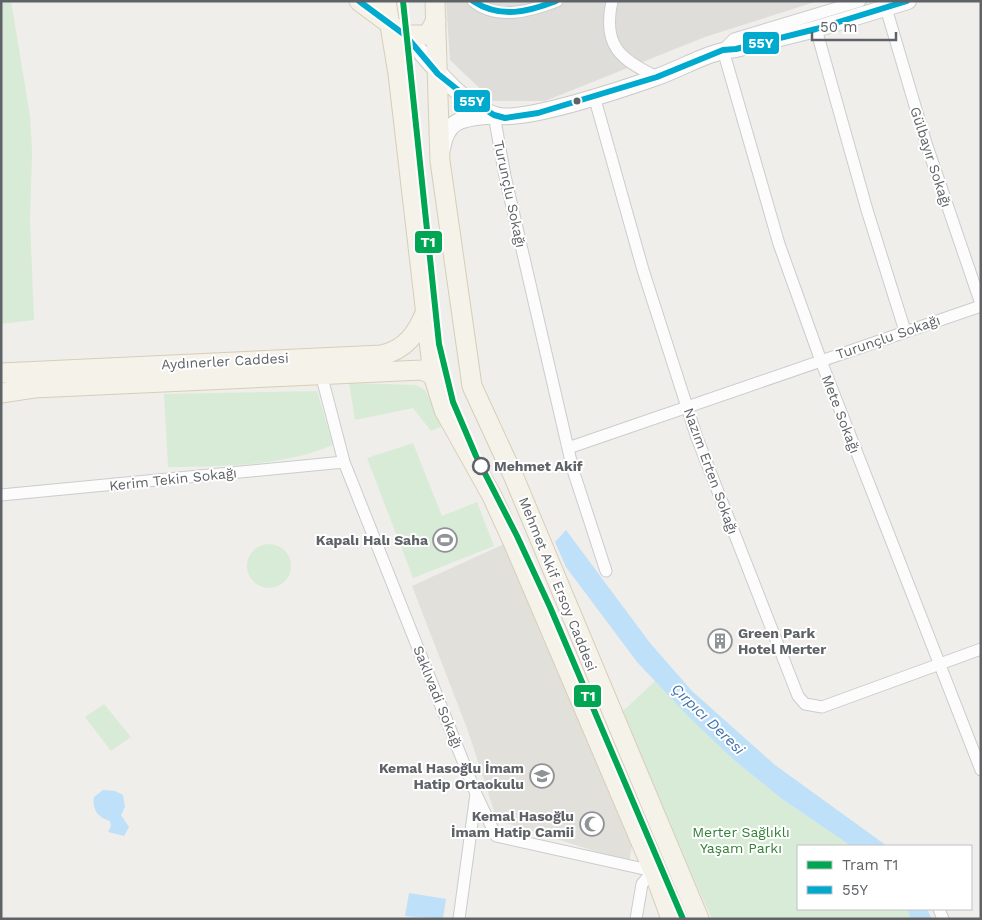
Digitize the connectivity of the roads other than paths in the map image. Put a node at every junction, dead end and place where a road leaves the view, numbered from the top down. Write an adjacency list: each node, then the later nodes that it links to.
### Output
1 (360, 1): 11 (main road)
2 (386, 1): 11 (main road)
3 (473, 1): 4 (street)
4 (557, 1)
5 (612, 1): 14 (street)
6 (860, 1): 12 (street)
7 (908, 1): 8 (main road)
8 (886, 8): 10 (main road); 18 (street, Gülbayır Sokağı)
9 (436, 11): 11 (main road); 13 (main road, Mehmet Akif Ersoy Caddesi)
10 (816, 29): 12 (main road); 20 (street)
11 (398, 31): 13 (main road); 19 (main road)
12 (723, 50): 14 (main road); 21 (street, Mete Sokağı)
13 (438, 74): 16 (main road); 17 (main road, Mehmet Akif Ersoy Caddesi)
14 (657, 77): 15 (main road)
15 (594, 96): 16 (main road); 26 (street, Nazım Erten Sokağı)
16 (494, 115): 17 (main road); 27 (street, Turunçlu Sokağı)
17 (440, 161): 38 (main road, Mehmet Akif Ersoy Caddesi)
18 (981, 305): 20 (street, Turunçlu Sokağı)
19 (426, 311): 22 (main road, Aydınerler Caddesi); 24 (main road)
20 (905, 331): 21 (street, Turunçlu Sokağı)
21 (821, 360): 26 (street, Turunçlu Sokağı); 32 (street, Mete Sokağı)
22 (320, 366): 23 (main road, Aydınerler Caddesi); 24 (main road, Aydınerler Caddesi); 25 (main road, Aydınerler Caddesi); 28 (street, Saklıvadi Sokağı)
23 (1, 373)
24 (433, 374): 37 (main road)
25 (1, 393)
26 (687, 407): 27 (street, Turunçlu Sokağı); 32 (street, Nazım Erten Sokağı)
27 (568, 448): 30 (street, Turunçlu Sokağı)
28 (344, 462): 29 (street, Kerim Tekin Sokağı); 34 (street, Saklıvadi Sokağı)
29 (1, 495)
30 (606, 571)
31 (981, 649): 32 (street)
32 (940, 665): 33 (street, Mete Sokağı)
33 (981, 770)
34 (476, 794): 35 (street); 36 (street, Saklıvadi Sokağı)
35 (459, 919)
36 (636, 919)
37 (671, 919)
38 (699, 919)

